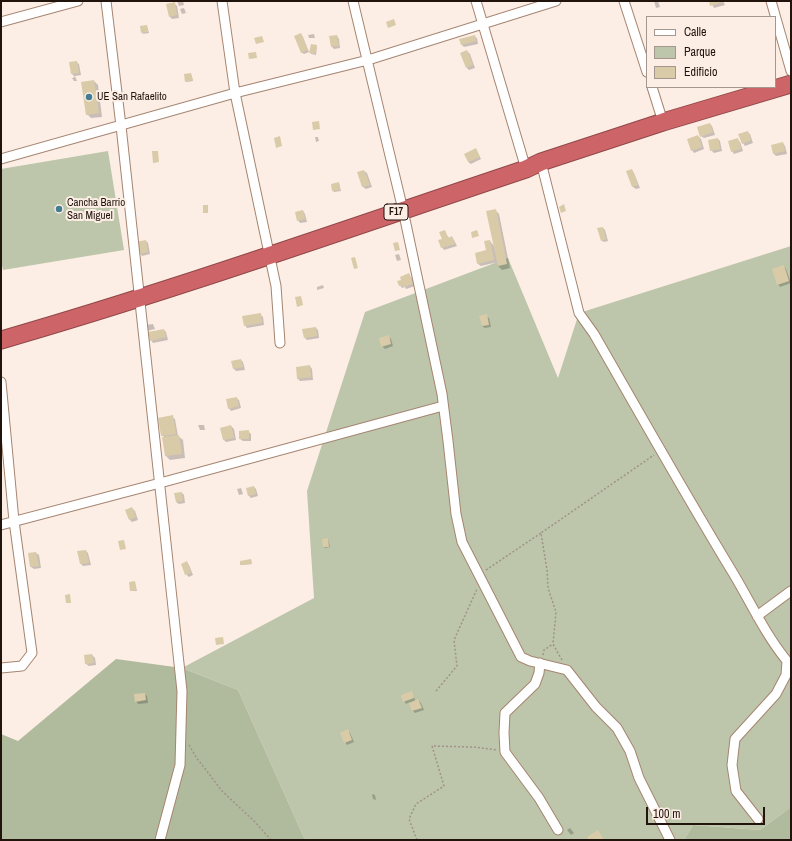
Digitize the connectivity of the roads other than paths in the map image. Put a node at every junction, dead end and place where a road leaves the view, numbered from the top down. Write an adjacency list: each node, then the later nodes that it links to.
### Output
1 (78, 1): 9 (street)
2 (106, 1): 18 (street)
3 (222, 1): 16 (street)
4 (353, 1): 11 (street)
5 (476, 1): 10 (street)
6 (556, 1): 10 (street)
7 (624, 1): 12 (street)
8 (772, 1): 13 (street)
9 (1, 22)
10 (483, 24): 11 (street); 20 (street)
11 (368, 60): 16 (street); 21 (street)
12 (646, 69)
13 (791, 71)
14 (791, 84): 17 (highway, F17)
15 (652, 88): 17 (street)
16 (235, 93): 18 (street); 22 (street)
17 (663, 122): 20 (highway, F17)
18 (121, 126): 19 (street); 23 (street)
19 (1, 159)
20 (533, 165): 21 (highway, F17); 32 (street)
21 (403, 210): 22 (highway, F17); 27 (street)
22 (269, 255): 23 (highway, F17); 25 (street)
23 (139, 298): 24 (highway, F17); 28 (street)
24 (1, 340)
25 (280, 343)
26 (1, 382): 29 (street)
27 (443, 406): 28 (street); 33 (street)
28 (160, 483): 29 (street); 37 (street)
29 (14, 521): 30 (street); 34 (street)
30 (1, 525)
31 (791, 591): 32 (street)
32 (757, 616): 35 (street)
33 (540, 663): 36 (street); 38 (street)
34 (1, 668)
35 (758, 819)
36 (558, 830)
37 (160, 840)
38 (670, 840)

